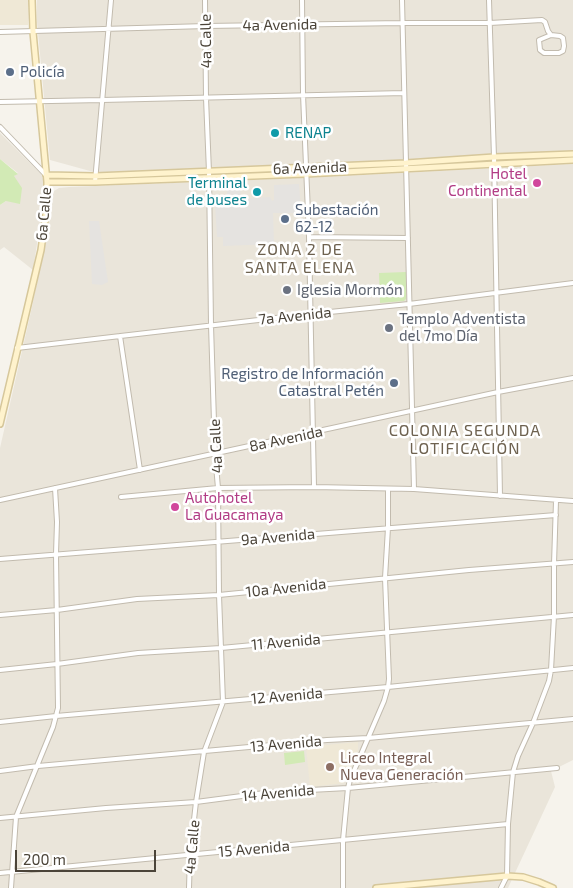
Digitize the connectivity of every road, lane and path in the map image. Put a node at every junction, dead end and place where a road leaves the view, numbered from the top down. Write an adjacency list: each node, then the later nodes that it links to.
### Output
1 (32, 0): 13 (street, 6a Calle)
2 (111, 0): 11 (street)
3 (205, 0): 10 (street, 4a Calle)
4 (302, 0): 9 (street)
5 (402, 0): 7 (street)
6 (489, 0): 8 (street)
7 (402, 23): 8 (street, 4a Avenida); 9 (street, 4a Avenida); 15 (street)
8 (490, 23): 14 (street, 4a Avenida); 23 (street)
9 (303, 25): 10 (street, 4a Avenida); 16 (street)
10 (206, 26): 11 (street, 4a Avenida); 17 (street, 4a Calle)
11 (109, 29): 13 (street, 4a Avenida); 18 (street)
12 (0, 32): 13 (street, 4a Avenida)
13 (33, 32): 19 (street, 6a Calle)
14 (551, 35): 14 (street, 4a Avenida)
15 (404, 93): 16 (street); 26 (street)
16 (303, 94): 17 (street); 27 (street)
17 (206, 98): 18 (street); 29 (street, 4a Calle)
18 (102, 100): 19 (street); 30 (street)
19 (39, 101): 20 (street); 28 (street, 6a Calle)
20 (0, 102)
21 (0, 128): 28 (street)
22 (573, 154): 23 (street, 6a Avenida)
23 (494, 157): 25 (street); 26 (street, 6a Avenida)
24 (573, 160): 25 (street, 6a Avenida)
25 (494, 164): 26 (street, 6a Avenida); 35 (street)
26 (406, 166): 27 (street, 6a Avenida); 33 (street)
27 (306, 171): 29 (street, 6a Avenida); 32 (street)
28 (46, 175): 30 (street, 6a Avenida); 31 (street, 6a Calle)
29 (210, 175): 30 (street, 6a Avenida); 38 (street, 4a Calle)
30 (95, 179): 31 (street, 6a Avenida)
31 (47, 182): 40 (street, 6a Calle)
32 (309, 237): 33 (street); 37 (street)
33 (408, 238): 36 (street)
34 (573, 283): 35 (street, 7a Avenida)
35 (496, 292): 36 (street, 7a Avenida); 42 (street)
36 (409, 304): 37 (street, 7a Avenida); 44 (street)
37 (310, 314): 38 (street, 7a Avenida); 46 (street)
38 (211, 325): 39 (street, 7a Avenida); 47 (street, 4a Calle)
39 (120, 336): 40 (street, 7a Avenida); 48 (street)
40 (17, 348): 43 (street, 6a Calle)
41 (573, 378): 42 (street, 8a Avenida)
42 (498, 392): 44 (street, 8a Avenida); 54 (street)
43 (3, 397): 45 (street, 6a Calle)
44 (412, 412): 46 (street, 8a Avenida); 53 (street)
45 (0, 424)
46 (313, 433): 47 (street, 8a Avenida); 51 (street)
47 (216, 454): 48 (street, 8a Avenida); 50 (street, 4a Calle)
48 (140, 470): 49 (street, 8a Avenida)
49 (55, 488): 56 (street, 8a Avenida); 62 (street)
50 (218, 488): 51 (street); 55 (street); 61 (street, 4a Calle)
51 (314, 488): 52 (street)
52 (388, 489): 53 (street); 60 (street)
53 (414, 489): 54 (street)
54 (500, 496): 57 (street)
55 (121, 497)
56 (0, 500)
57 (556, 501): 58 (street); 59 (street)
58 (573, 501)
59 (556, 515): 60 (street, 9a Avenida); 65 (street)
60 (388, 528): 61 (street, 9a Avenida); 66 (street)
61 (219, 542): 62 (street, 9a Avenida); 67 (street, 4a Calle)
62 (56, 554): 63 (street, 9a Avenida); 68 (street)
63 (0, 559)
64 (573, 562): 65 (street, 10a Avenida)
65 (554, 564): 66 (street, 10a Avenida); 71 (street)
66 (385, 578): 67 (street, 10a Avenida); 72 (street)
67 (219, 595): 68 (street, 10a Avenida); 73 (street, 4a Calle)
68 (57, 610): 69 (street, 10a Avenida); 74 (street)
69 (0, 615)
70 (573, 615): 71 (street, 11 Avenida)
71 (554, 616): 72 (street, 11 Avenida); 77 (street)
72 (388, 633): 73 (street, 11 Avenida); 78 (street)
73 (221, 648): 74 (street, 11 Avenida); 79 (street, 4a Calle)
74 (57, 664): 76 (street, 11 Avenida); 80 (street)
75 (573, 668): 77 (street, 12 Avenida)
76 (0, 670)
77 (551, 670): 78 (street, 12 Avenida); 83 (street)
78 (388, 687): 79 (street, 12 Avenida); 84 (street)
79 (223, 702): 80 (street, 12 Avenida); 85 (street, 4a Calle)
80 (56, 716): 82 (street, 12 Avenida); 86 (street)
81 (573, 719): 83 (street, 13 Avenida)
82 (0, 722)
83 (533, 723): 84 (street, 13 Avenida); 89 (street)
84 (368, 738): 85 (street, 13 Avenida); 90 (street)
85 (204, 752): 86 (street, 13 Avenida); 91 (street, 4a Calle)
86 (38, 766): 88 (street, 13 Avenida); 92 (street)
87 (557, 768): 89 (street, 14 Avenida)
88 (0, 771)
89 (513, 772): 90 (street, 14 Avenida); 94 (street)
90 (348, 788): 91 (street, 14 Avenida); 95 (street)
91 (196, 802): 92 (street, 14 Avenida); 96 (street, 4a Calle)
92 (16, 817): 93 (street, 14 Avenida); 97 (street)
93 (0, 818)
94 (508, 824): 95 (street, 15 Avenida); 99 (street)
95 (343, 840): 96 (street, 15 Avenida); 102 (street)
96 (190, 855): 97 (street, 15 Avenida); 101 (street, 4a Calle)
97 (12, 872): 98 (street, 15 Avenida); 100 (street)
98 (0, 873)
99 (507, 876): 103 (street); 104 (street); 105 (street)
100 (10, 888)
101 (189, 888)
102 (343, 888)
103 (376, 888)
104 (501, 888)
105 (553, 888)

